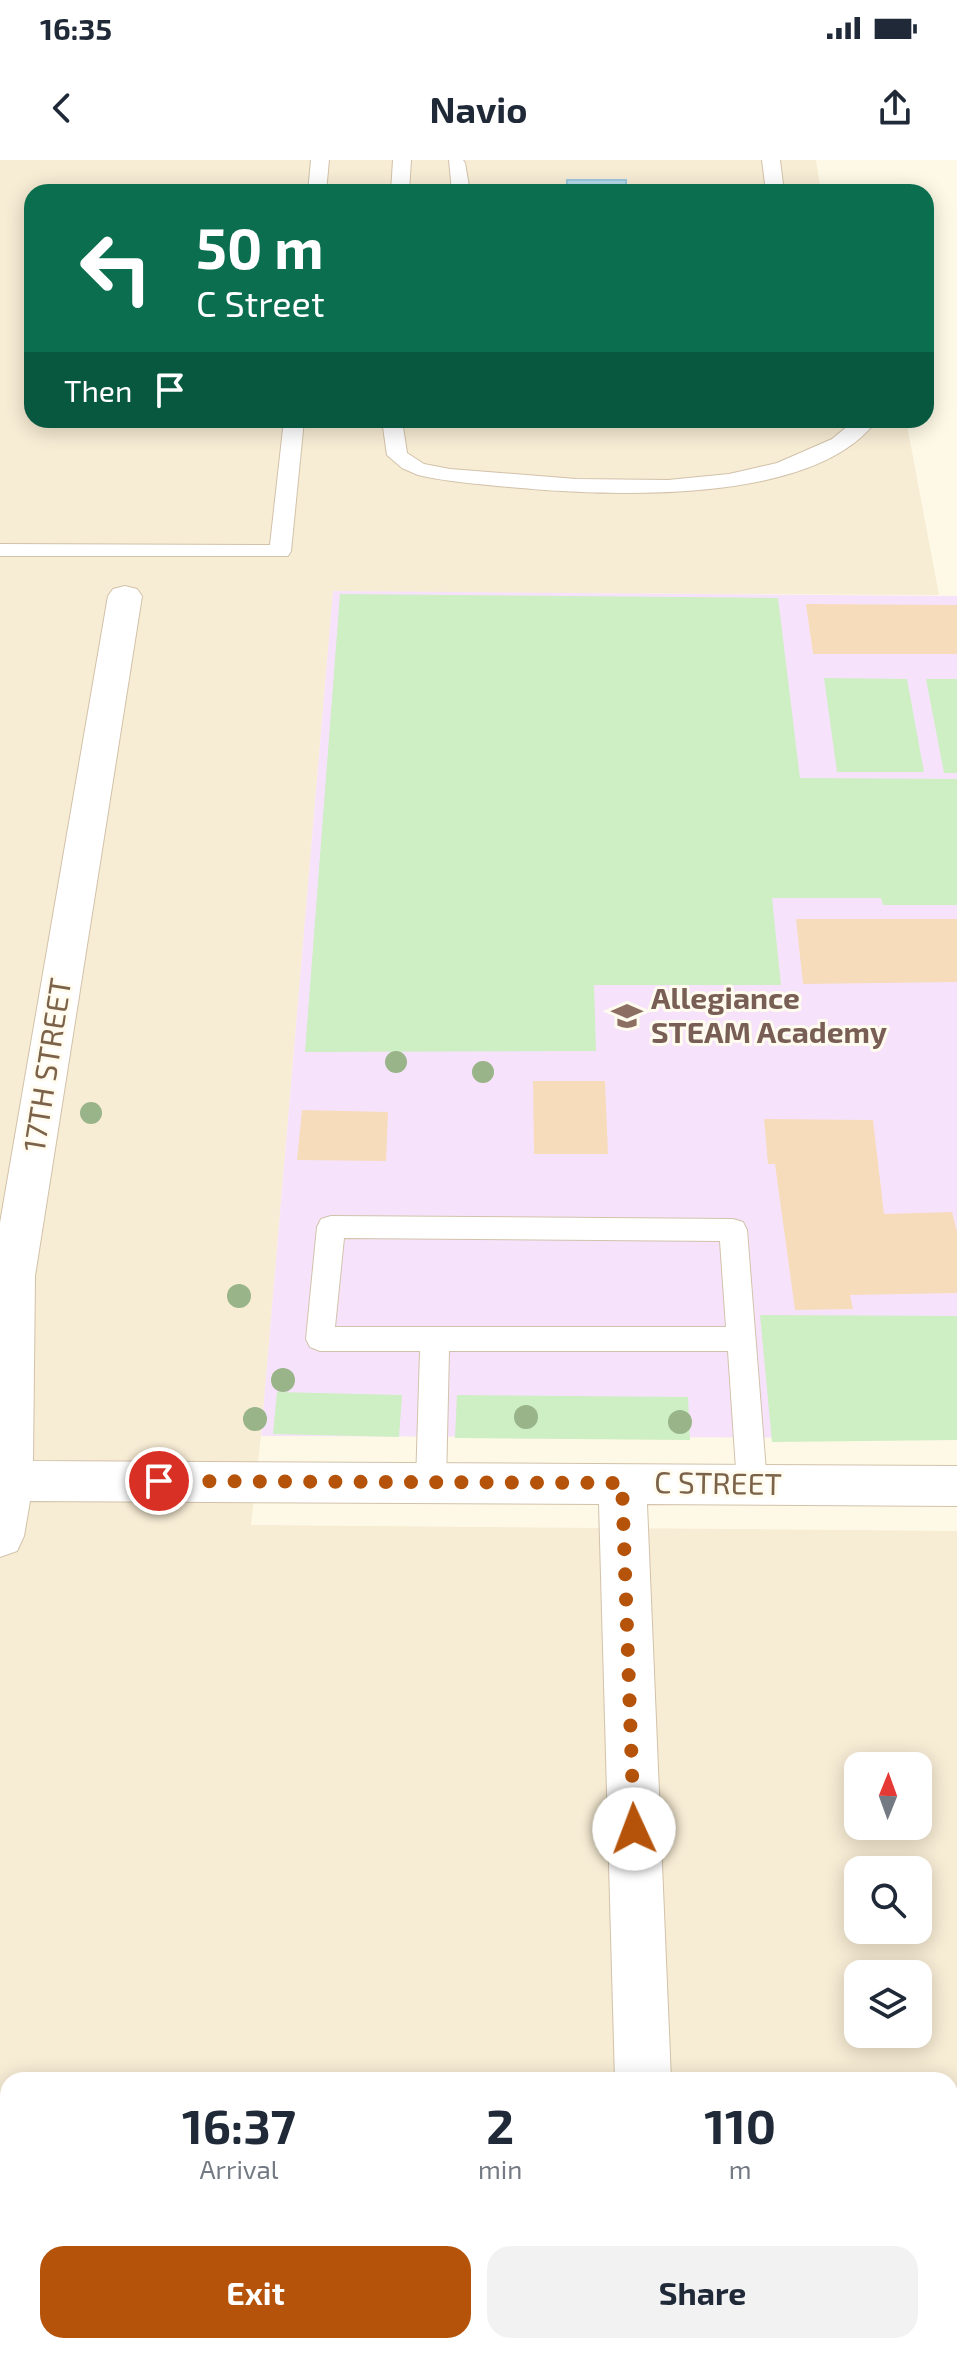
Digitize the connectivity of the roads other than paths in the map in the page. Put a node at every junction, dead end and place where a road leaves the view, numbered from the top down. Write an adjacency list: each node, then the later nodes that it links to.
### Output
1 (320, 160): 5 (lane)
2 (402, 160): 6 (lane)
3 (771, 160): 8 (lane)
4 (456, 163): 7 (lane)
5 (318, 184)
6 (400, 184)
7 (460, 184)
8 (774, 184)
9 (293, 428): 12 (lane)
10 (393, 428): 11 (lane)
11 (860, 428)
12 (0, 550)
13 (125, 596): 16 (street, 17TH STREET)
14 (741, 1339): 15 (lane); 15 (lane); 19 (lane)
15 (435, 1341): 17 (lane)
16 (4, 1481): 17 (street, C STREET); 21 (street, 17TH STREET)
17 (431, 1483): 18 (street, C STREET)
18 (622, 1483): 19 (street, C STREET); 22 (street)
19 (752, 1484): 20 (street, C STREET)
20 (957, 1486)
21 (0, 1536)
22 (643, 2072)

